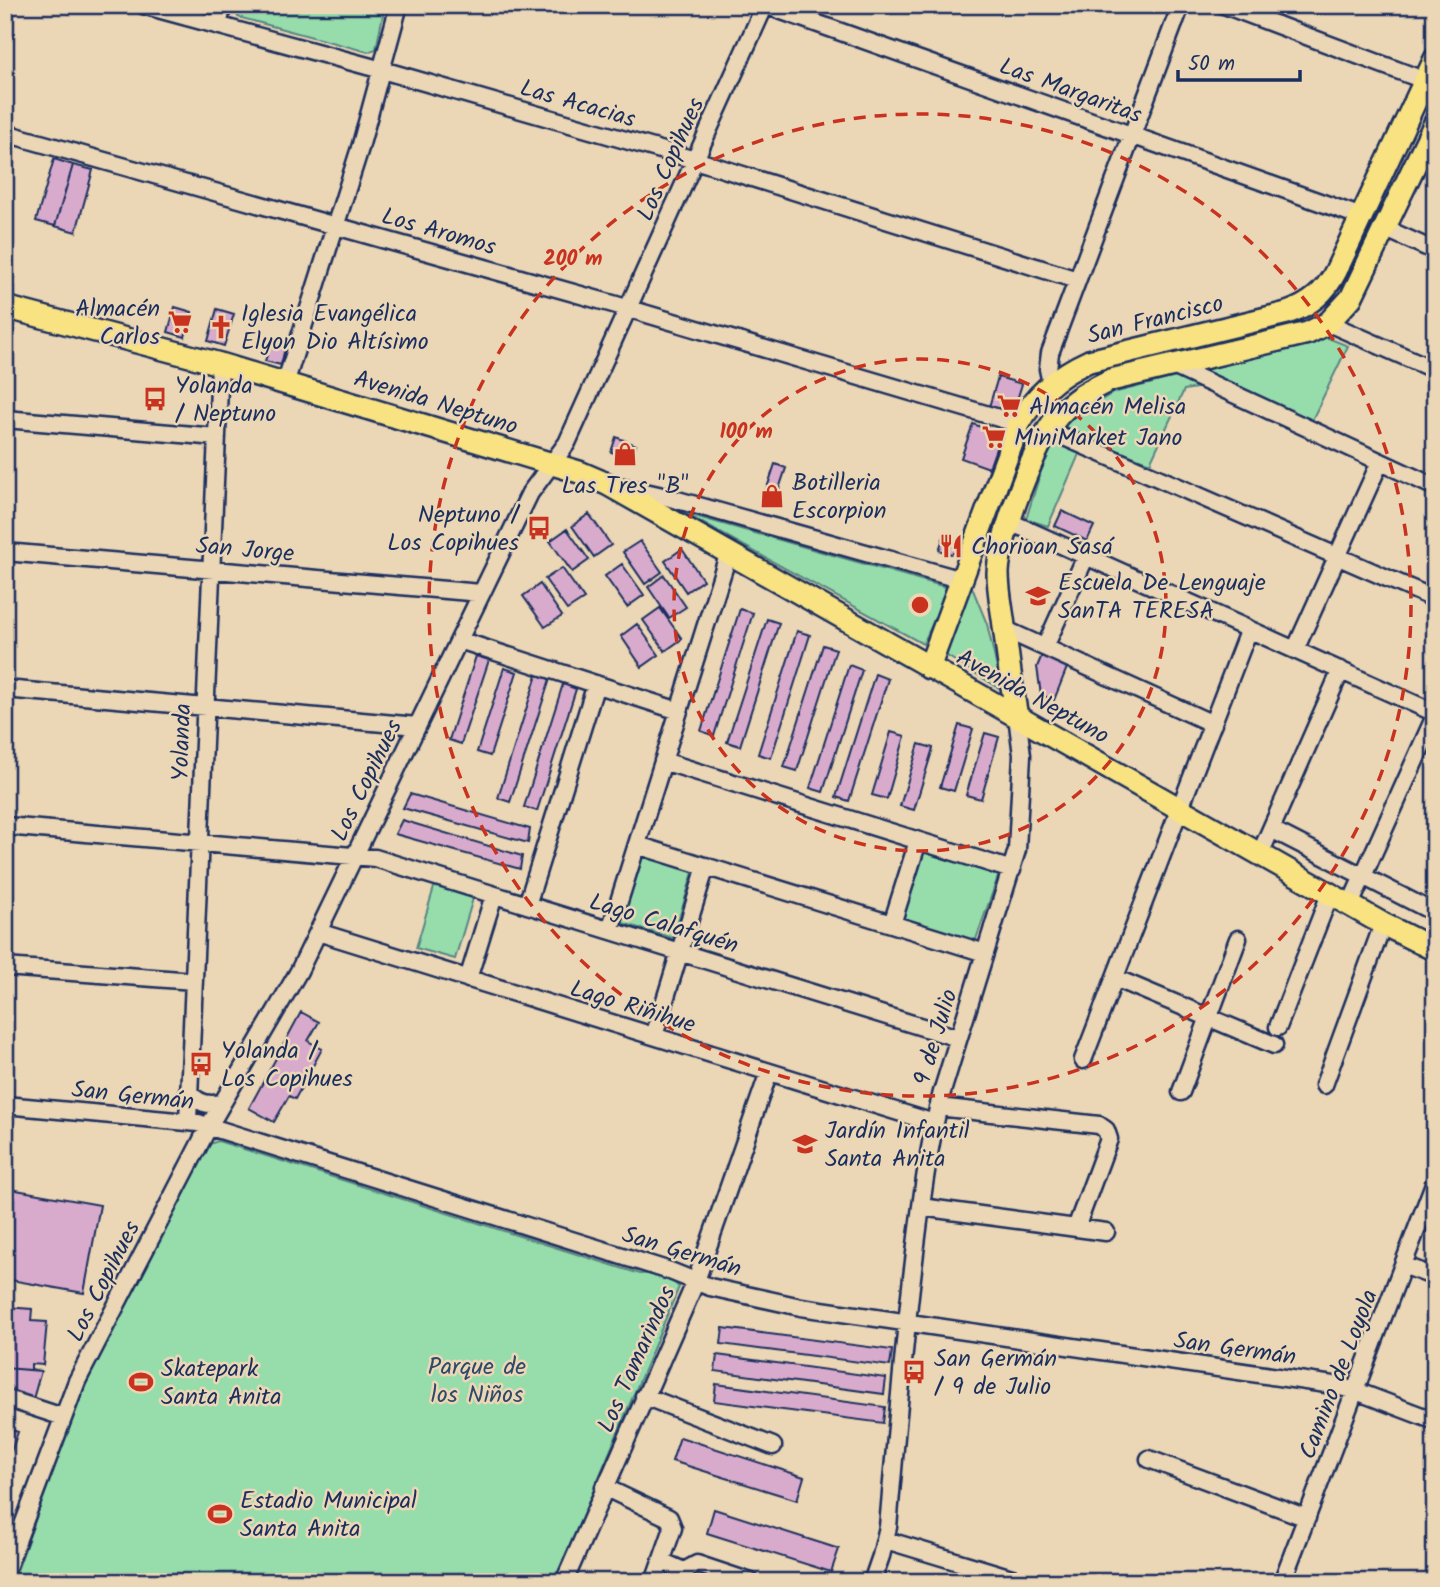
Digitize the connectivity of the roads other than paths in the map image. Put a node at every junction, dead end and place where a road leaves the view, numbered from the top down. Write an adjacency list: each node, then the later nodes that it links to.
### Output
1 (143, 5): 7 (street, Las Acacias)
2 (223, 5): 7 (street)
3 (399, 5): 9 (street)
4 (765, 5): 13 (street, Las Margaritas); 14 (street, Los Copihues)
5 (1181, 5): 13 (street)
6 (1224, 5): 10 (street)
7 (218, 25): 9 (street, Las Acacias)
8 (1435, 59): 10 (main road, San Francisco)
9 (382, 70): 14 (street, Las Acacias); 16 (street)
10 (1426, 81): 15 (main road, San Francisco)
11 (1434, 125): 17 (main road, San Francisco)
12 (5, 133): 16 (street, Los Aromos)
13 (1131, 136): 15 (street, Las Margaritas); 19 (street)
14 (695, 160): 19 (street, Las Acacias); 21 (street, Los Copihues)
15 (1362, 218): 26 (main road, San Francisco)
16 (337, 226): 21 (street, Los Aromos); 27 (street)
17 (1384, 228): 18 (street); 22 (main road, San Francisco)
18 (1435, 251)
19 (1077, 280): 26 (street)
20 (5, 307): 23 (main road, Avenida Neptuno)
21 (628, 308): 29 (street, Los Aromos); 33 (street, Los Copihues)
22 (1328, 323): 24 (main road, San Francisco); 25 (street)
23 (220, 364): 27 (main road, Avenida Neptuno); 31 (street, Yolanda)
24 (1171, 366): 30 (main road, San Francisco); 32 (street)
25 (1435, 370)
26 (1051, 383): 29 (main road, San Francisco)
27 (285, 384): 33 (main road, Avenida Neptuno)
28 (5, 419): 31 (street)
29 (1019, 424): 42 (main road, San Francisco)
30 (1048, 430): 36 (main road, San Francisco); 40 (street)
31 (217, 437): 41 (street, Yolanda)
32 (1380, 462): 35 (street); 40 (street)
33 (551, 464): 34 (main road, Avenida Neptuno); 43 (street, Los Copihues)
34 (607, 484): 38 (main road, Avenida Neptuno); 42 (street, Avenida Neptuno)
35 (1435, 487)
36 (1010, 522): 39 (street); 45 (main road, San Francisco)
37 (5, 552): 41 (street, San Jorge)
38 (729, 552): 50 (main road, Avenida Neptuno); 55 (street)
39 (1086, 555): 46 (street); 48 (street)
40 (1338, 556): 44 (street); 49 (street)
41 (211, 569): 43 (street, San Jorge); 54 (street, Yolanda)
42 (962, 580): 50 (main road, San Francisco)
43 (481, 593): 47 (street, Los Copihues)
44 (1435, 599)
45 (1004, 629): 48 (street); 57 (main road, San Francisco)
46 (1249, 629): 49 (street); 58 (street)
47 (459, 640): 52 (street); 59 (street, Los Copihues)
48 (1045, 647): 58 (street)
49 (1295, 650): 51 (street)
50 (929, 668): 57 (main road, Avenida Neptuno)
51 (1341, 670): 56 (street); 63 (street)
52 (596, 684): 55 (street); 74 (street)
53 (5, 690): 54 (street)
54 (205, 706): 59 (street); 65 (street, Yolanda)
55 (679, 711): 60 (street)
56 (1435, 715): 71 (street)
57 (1017, 716): 61 (main road, Avenida Neptuno); 70 (street, 9 de Julio)
58 (1213, 724): 61 (street)
59 (417, 726): 68 (street, Los Copihues)
60 (663, 761): 64 (street); 66 (street)
61 (1180, 809): 67 (main road, Avenida Neptuno); 86 (street)
62 (5, 826): 65 (street, Lago Calafquén)
63 (1271, 829): 67 (street); 71 (street)
64 (918, 841): 70 (street); 78 (street)
65 (200, 843): 68 (street, Lago Calafquén); 88 (street, Yolanda)
66 (637, 845): 69 (street); 79 (street)
67 (1260, 854): 72 (main road, Avenida Neptuno)
68 (354, 856): 73 (street, Lago Calafquén); 80 (street, Los Copihues)
69 (706, 866): 78 (street); 83 (street)
70 (1012, 870): 84 (street, 9 de Julio)
71 (1363, 877): 75 (street); 76 (street)
72 (1330, 894): 75 (main road, Avenida Neptuno); 90 (street)
73 (494, 895): 74 (street, Lago Calafquén); 87 (street)
74 (527, 905): 79 (street, Lago Calafquén)
75 (1350, 905): 77 (main road, Avenida Neptuno)
76 (1435, 913)
77 (1383, 923): 82 (main road, Avenida Neptuno); 96 (street)
78 (892, 924): 84 (street)
79 (610, 930): 83 (street, Lago Calafquén)
80 (318, 932): 87 (street, Lago Riñihue); 99 (street, Los Copihues)
81 (1238, 939): 89 (street)
82 (1435, 950)
83 (680, 952): 91 (street); 92 (street, Lago Calafquén)
84 (985, 953): 92 (street, 9 de Julio)
85 (5, 967): 88 (street)
86 (1115, 978): 89 (street); 94 (street)
87 (468, 979): 91 (street, Lago Riñihue)
88 (194, 981): 97 (street, Yolanda)
89 (1209, 1018): 93 (street); 98 (street)
90 (1278, 1027)
91 (654, 1036): 95 (street, Lago Riñihue)
92 (958, 1038): 101 (street, 9 de Julio)
93 (1274, 1045)
94 (1083, 1060)
95 (769, 1072): 101 (street, Lago Riñihue); 110 (street, Los Tamarindos)
96 (1324, 1085)
97 (188, 1091): 99 (street); 102 (street, Yolanda)
98 (1181, 1092)
99 (223, 1102): 103 (street, Los Copihues)
100 (5, 1105): 102 (street, San Germán)
101 (936, 1115): 105 (street, 9 de Julio); 106 (street, Lago Riñihue)
102 (188, 1121): 103 (street, San Germán)
103 (209, 1126): 110 (street, San Germán); 115 (street, Los Copihues)
104 (1435, 1181): 108 (street, Camino de Loyola)
105 (921, 1208): 106 (street); 111 (street, 9 de Julio)
106 (1076, 1228): 107 (street)
107 (1106, 1232)
108 (1403, 1265): 109 (street); 112 (street, Camino de Loyola)
109 (1435, 1277)
110 (696, 1281): 111 (street, San Germán); 113 (street, Los Tamarindos)
111 (906, 1324): 112 (street, San Germán); 121 (street, 9 de Julio)
112 (1356, 1391): 116 (street, San Germán); 120 (street, Camino de Loyola)
113 (644, 1396): 117 (street); 119 (street, Los Tamarindos)
114 (5, 1398): 115 (street)
115 (63, 1417): 123 (street, Los Copihues)
116 (1435, 1421)
117 (773, 1446)
118 (1149, 1459): 120 (street)
119 (604, 1487): 122 (street); 125 (street, Los Tamarindos)
120 (1307, 1518): 129 (street, Camino de Loyola)
121 (886, 1540): 124 (street); 128 (street, 9 de Julio)
122 (661, 1562): 126 (street); 127 (street)
123 (5, 1573)
124 (1015, 1580)
125 (564, 1582)
126 (654, 1582)
127 (751, 1582)
128 (872, 1582)
129 (1282, 1582)

